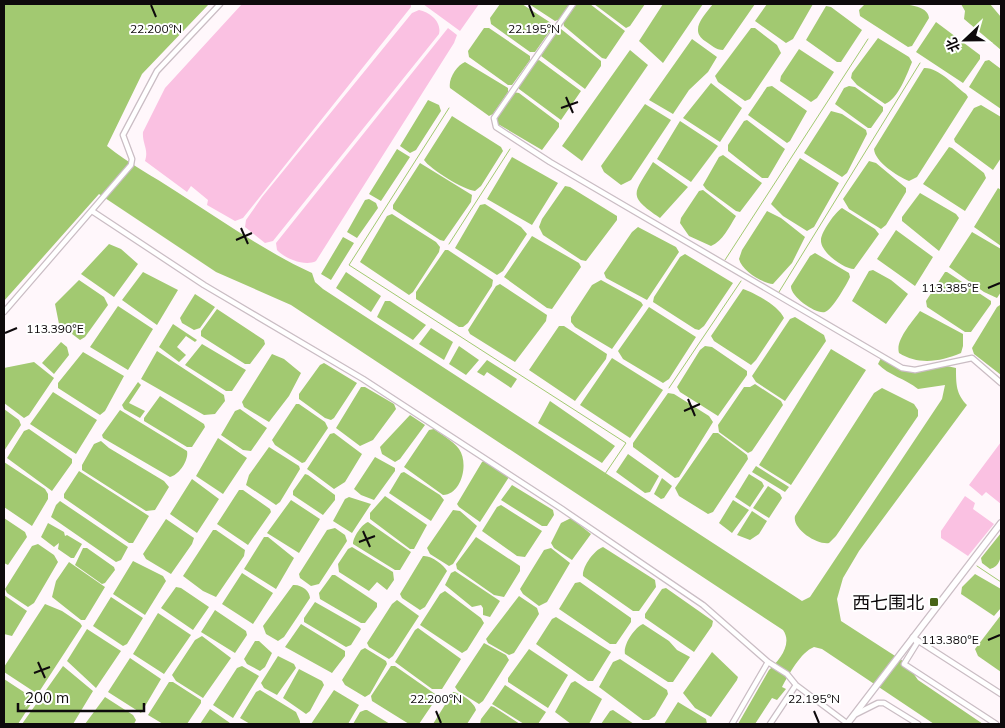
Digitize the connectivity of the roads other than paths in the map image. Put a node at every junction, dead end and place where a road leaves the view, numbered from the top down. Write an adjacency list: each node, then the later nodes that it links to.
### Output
1 (220, 4): 3 (street)
2 (573, 4): 5 (street)
3 (92, 211): 4 (street); 8 (street)
4 (4, 312)
5 (1001, 383)
6 (1001, 523): 7 (street)
7 (913, 637): 10 (street); 11 (street); 16 (street)
8 (768, 662): 9 (street); 12 (street)
9 (796, 685): 13 (street); 14 (street)
10 (1001, 694)
11 (855, 714): 14 (street); 15 (street)
12 (732, 724)
13 (770, 724)
14 (847, 724)
15 (918, 724)
16 (996, 724)

